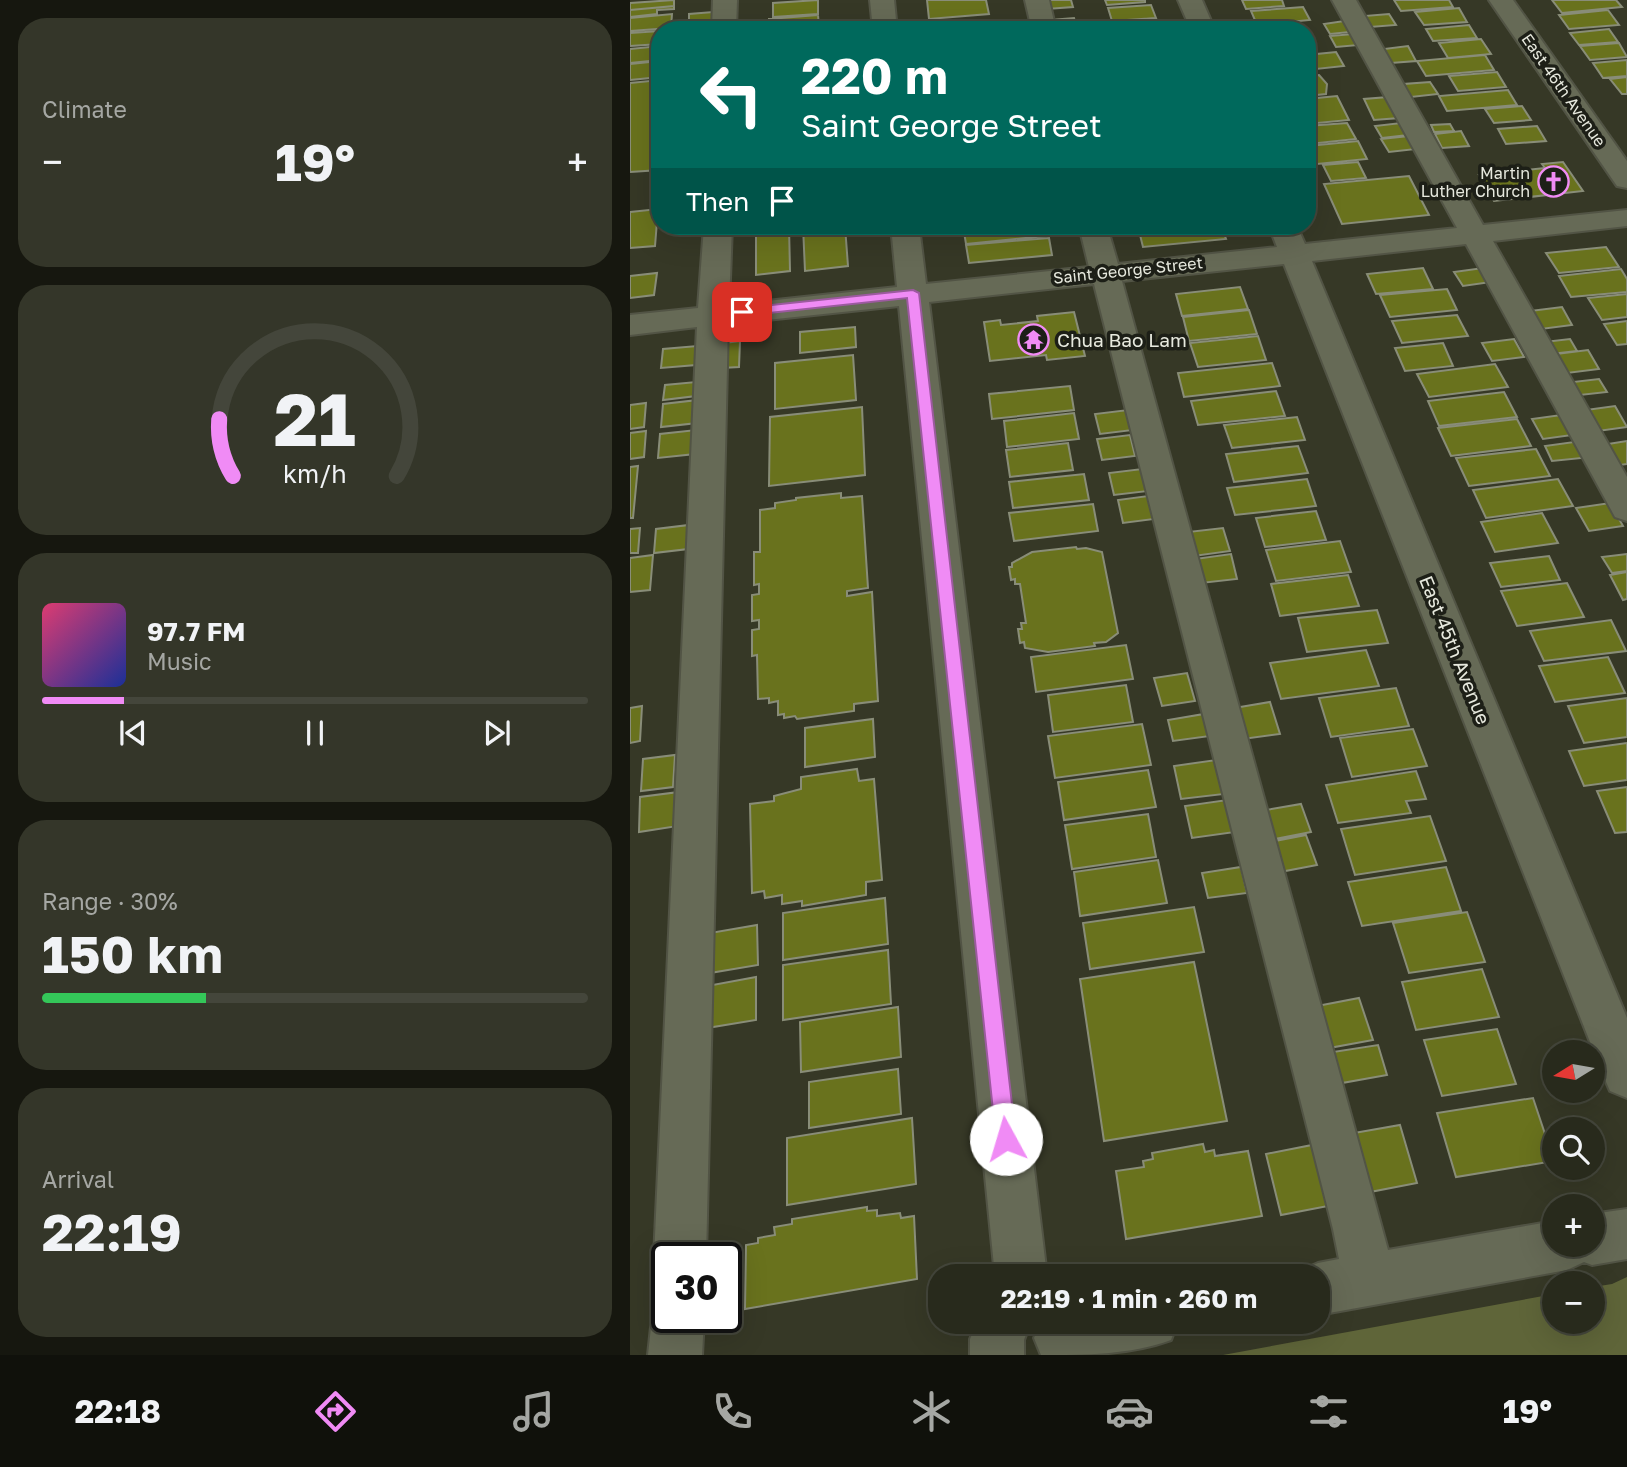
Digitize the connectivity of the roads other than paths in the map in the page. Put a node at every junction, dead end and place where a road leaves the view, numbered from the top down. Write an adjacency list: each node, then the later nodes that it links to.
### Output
1 (725, 0): 7 (street)
2 (882, 0): 8 (street)
3 (1037, 0): 9 (street)
4 (1190, 0): 10 (street)
5 (1344, 0): 13 (street)
6 (1501, 0): 11 (street, East 46th Avenue)
7 (724, 21)
8 (884, 21)
9 (1042, 21)
10 (1199, 21)
11 (1627, 180)
12 (1627, 218): 13 (street, Saint George Street)
13 (1474, 234): 17 (street, Saint George Street); 22 (street)
14 (718, 235): 20 (street)
15 (906, 235): 19 (street)
16 (1096, 235): 18 (street)
17 (1289, 240): 18 (street, Saint George Street); 23 (street, East 45th Avenue)
18 (1107, 272): 19 (street, Saint George Street); 29 (street)
19 (913, 293): 20 (street, Saint George Street); 28 (street)
20 (714, 315): 21 (street, Saint George Street); 26 (street)
21 (630, 324)
22 (1627, 508)
23 (1627, 1075)
24 (1627, 1234): 25 (street)
25 (1605, 1238)
26 (681, 1242)
27 (1542, 1248): 29 (street)
28 (1020, 1264)
29 (1368, 1279): 30 (street)
30 (1330, 1287)
31 (677, 1333): 34 (street)
32 (1080, 1334): 33 (street)
33 (1058, 1338)
34 (676, 1355)

